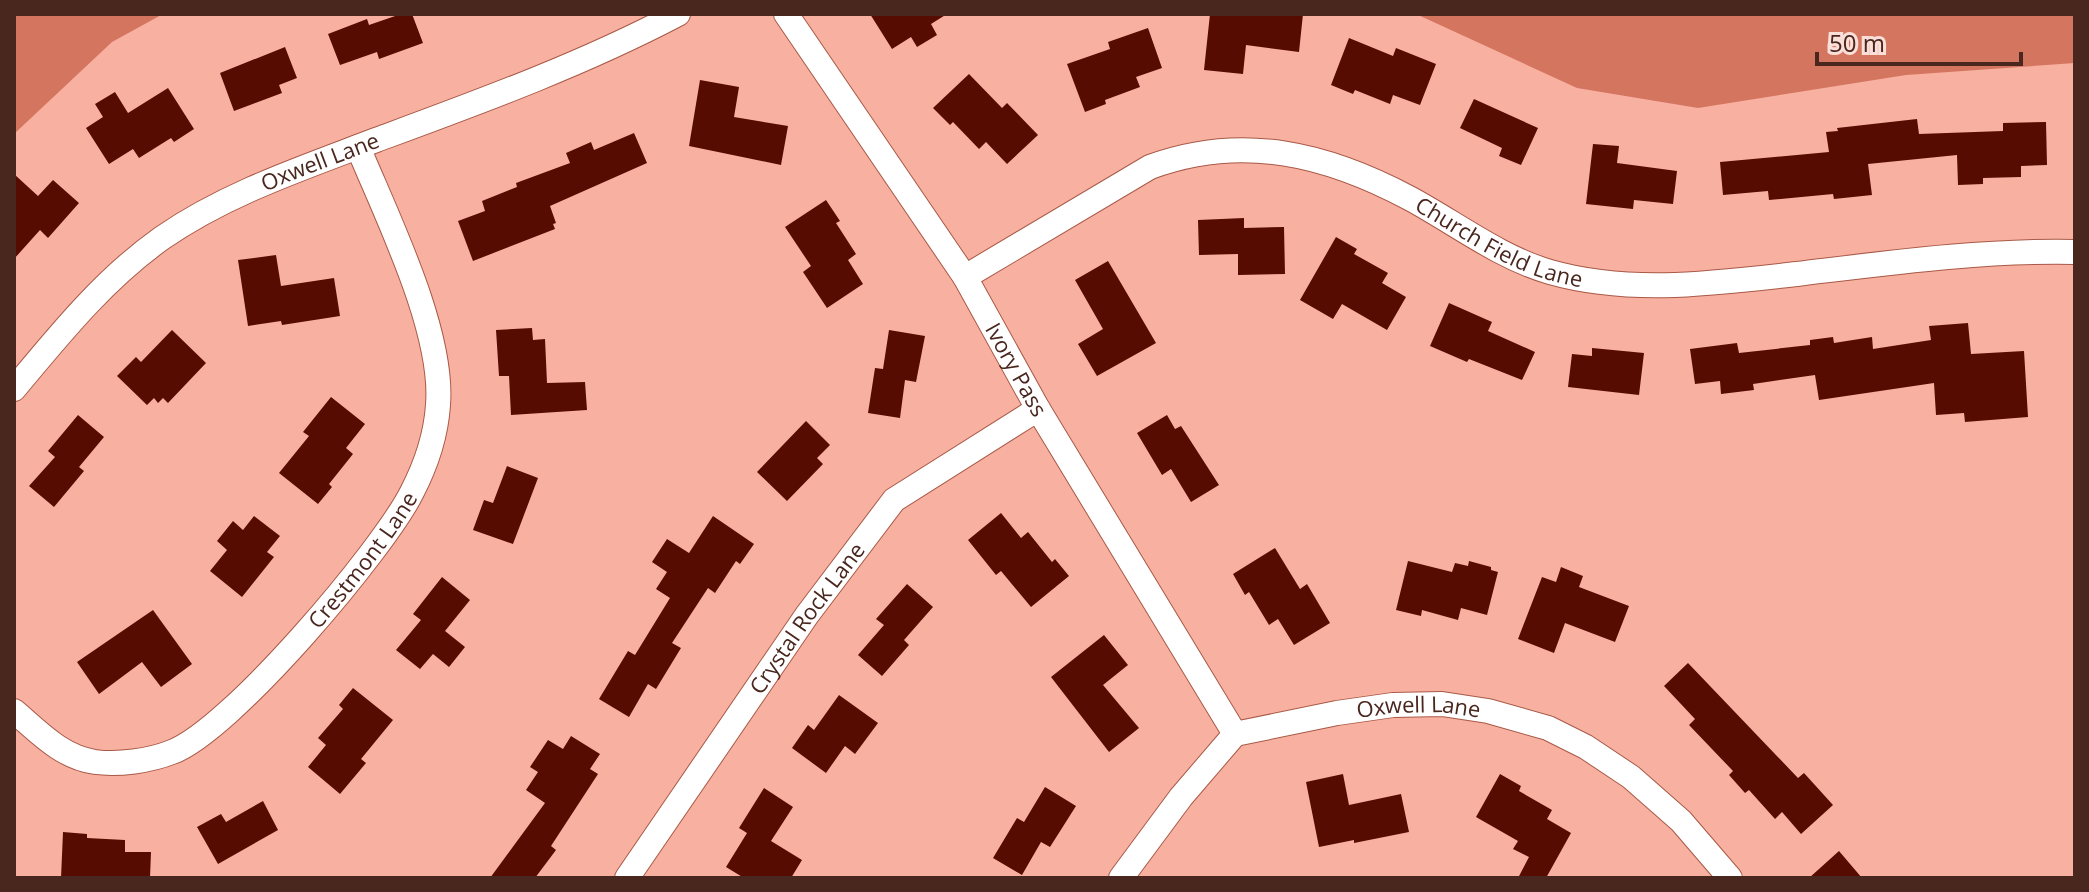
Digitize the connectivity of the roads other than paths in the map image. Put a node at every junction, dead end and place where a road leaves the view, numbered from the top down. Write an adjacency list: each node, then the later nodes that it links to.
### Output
1 (678, 14): 3 (street, Oxwell Lane)
2 (786, 14): 5 (street, Ivory Pass)
3 (358, 147): 6 (street, Oxwell Lane); 8 (street, Crestmont Lane)
4 (2075, 252): 5 (street, Church Field Lane)
5 (965, 277): 7 (street, Ivory Pass)
6 (14, 389)
7 (1038, 409): 9 (street, Ivory Pass); 10 (street, Crystal Rock Lane)
8 (14, 711)
9 (1235, 734): 11 (street); 12 (street, Oxwell Lane)
10 (627, 878)
11 (1121, 878)
12 (1730, 878)

